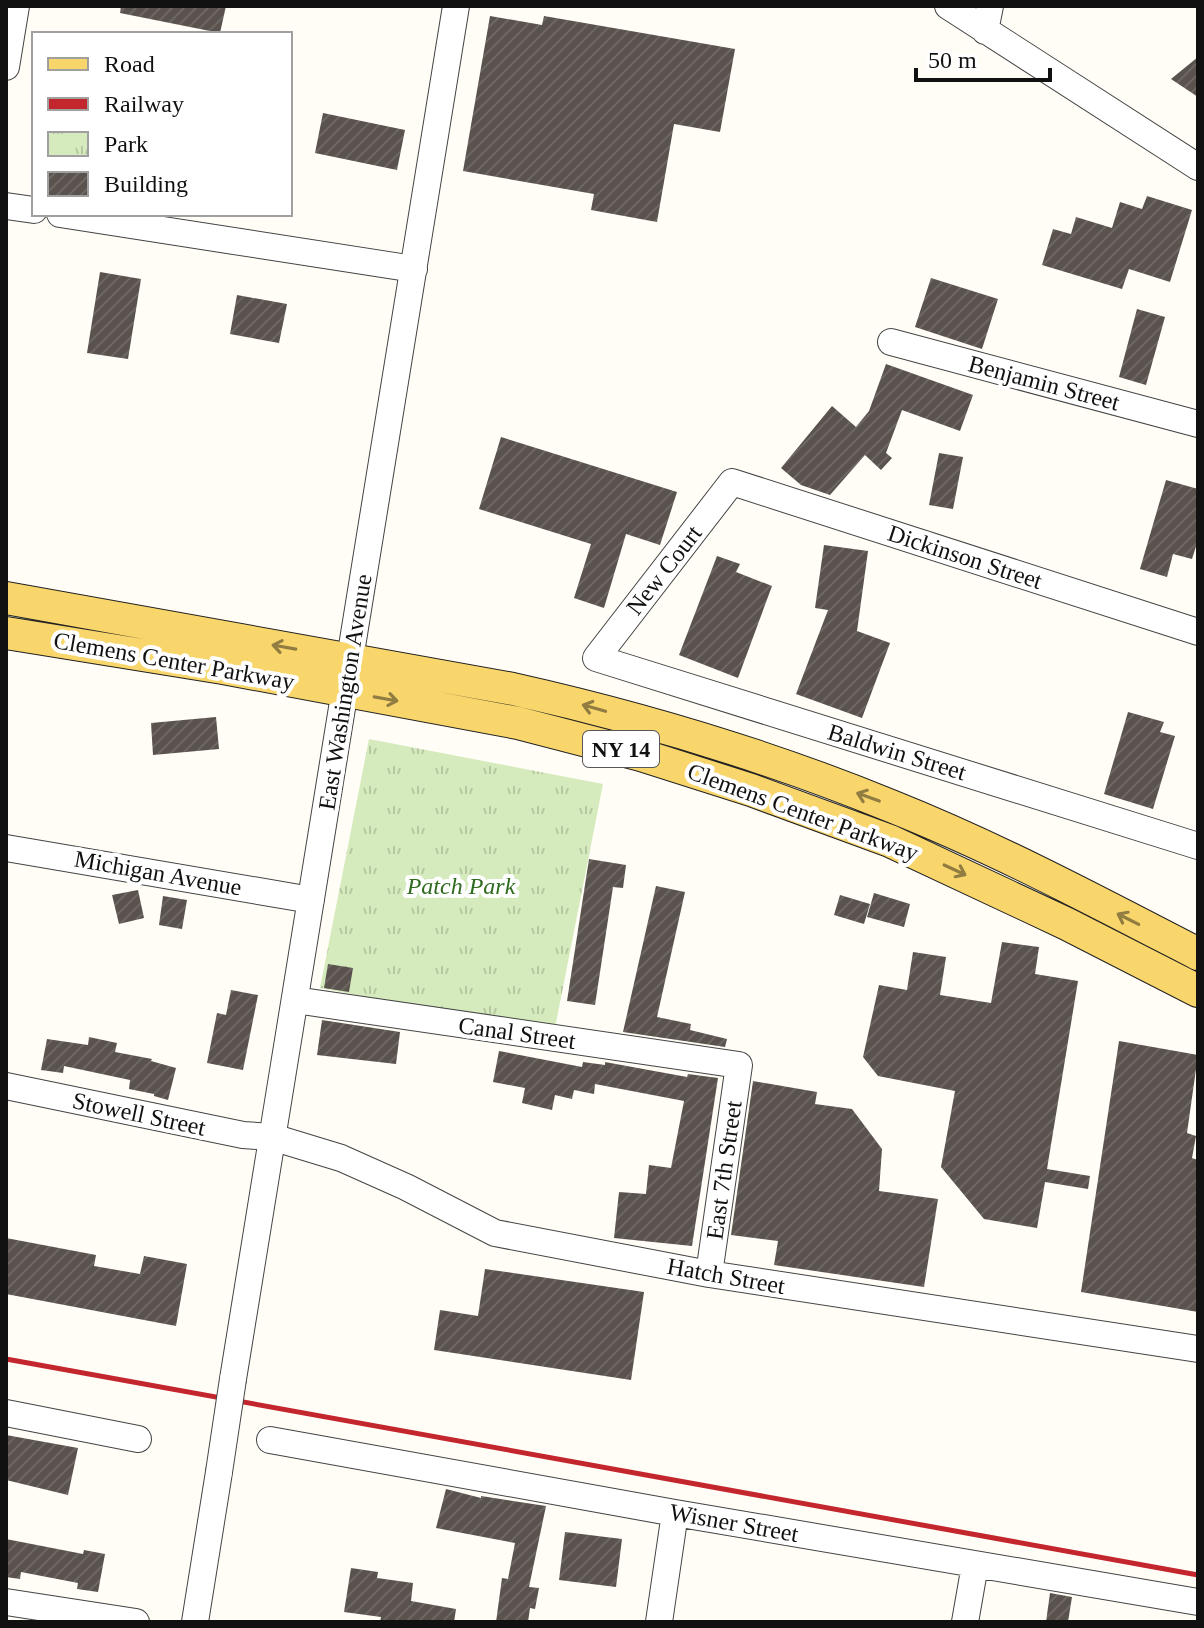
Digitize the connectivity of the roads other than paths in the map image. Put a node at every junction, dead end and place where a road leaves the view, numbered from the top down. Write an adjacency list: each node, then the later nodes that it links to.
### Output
1 (16, 6): 5 (street)
2 (456, 6): 10 (street, East Washington Avenue)
3 (948, 6): 4 (street)
4 (987, 19): 6 (street)
5 (6, 67)
6 (1198, 167)
7 (6, 206): 8 (street)
8 (32, 210)
9 (73, 216): 10 (street)
10 (414, 269): 18 (street, East Washington Avenue)
11 (891, 342): 12 (street, Benjamin Street)
12 (1198, 424)
13 (732, 482): 15 (street, Dickinson Street); 17 (street, New Court)
14 (6, 598): 18 (main road, Clemens Center Parkway / NY 14, one-way to 14)
15 (1198, 632)
16 (6, 633): 19 (main road, Clemens Center Parkway / NY 14)
17 (596, 658): 20 (street, Baldwin Street)
18 (350, 659): 19 (street, East Washington Avenue); 23 (main road, Clemens Center Parkway / NY 14, one-way to 18)
19 (345, 691): 22 (street, East Washington Avenue); 24 (main road, Clemens Center Parkway / NY 14, one-way to 24)
20 (1198, 846)
21 (6, 848): 22 (street, Michigan Avenue)
22 (311, 900): 25 (street, East Washington Avenue)
23 (1198, 954)
24 (1198, 991)
25 (295, 1000): 26 (street, Canal Street); 28 (street, East Washington Avenue)
26 (739, 1065): 29 (street, East 7th Street)
27 (6, 1086): 28 (street, Stowell Street)
28 (272, 1137): 29 (street, Hatch Street); 39 (street, East Washington Avenue, bridge)
29 (709, 1274): 30 (street, Hatch Street)
30 (1198, 1349)
31 (6, 1413): 32 (street)
32 (138, 1439)
33 (270, 1440): 34 (street, Wisner Street)
34 (675, 1513): 35 (street, Wisner Street); 40 (street)
35 (975, 1565): 37 (street, Wisner Street); 41 (street)
36 (6, 1602): 38 (street)
37 (1198, 1602)
38 (136, 1622)
39 (195, 1622)
40 (659, 1622)
41 (965, 1622)

